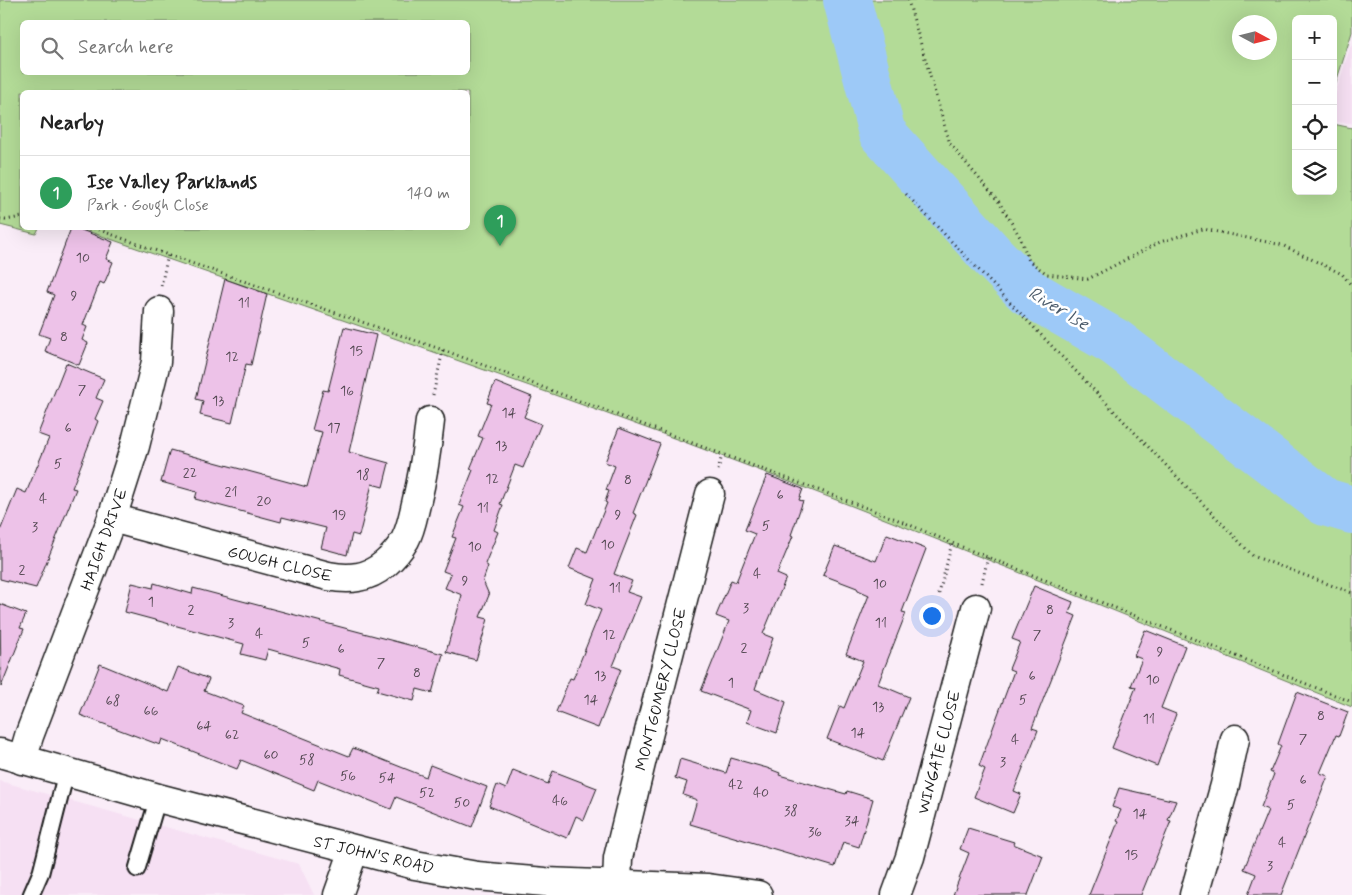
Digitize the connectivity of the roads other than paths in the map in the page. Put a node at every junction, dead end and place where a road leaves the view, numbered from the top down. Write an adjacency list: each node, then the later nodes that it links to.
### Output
1 (159, 311): 4 (street, HAIGH DRIVE)
2 (430, 421): 4 (street, GOUGH CLOSE)
3 (710, 494): 12 (street, MONTGOMERY CLOSE)
4 (112, 518): 7 (street, HAIGH DRIVE)
5 (976, 608): 16 (street, WINGATE CLOSE)
6 (1235, 739): 17 (street)
7 (11, 756): 8 (street, ST JOHN'S ROAD)
8 (66, 773): 9 (street, ST JOHN'S ROAD); 13 (lane)
9 (158, 798): 10 (street, ST JOHN'S ROAD); 11 (lane)
10 (354, 850): 12 (street, ST JOHN'S ROAD); 14 (street)
11 (137, 869)
12 (617, 885): 15 (street, ST JOHN'S ROAD)
13 (31, 895)
14 (338, 895)
15 (758, 895)
16 (896, 895)
17 (1194, 895)

